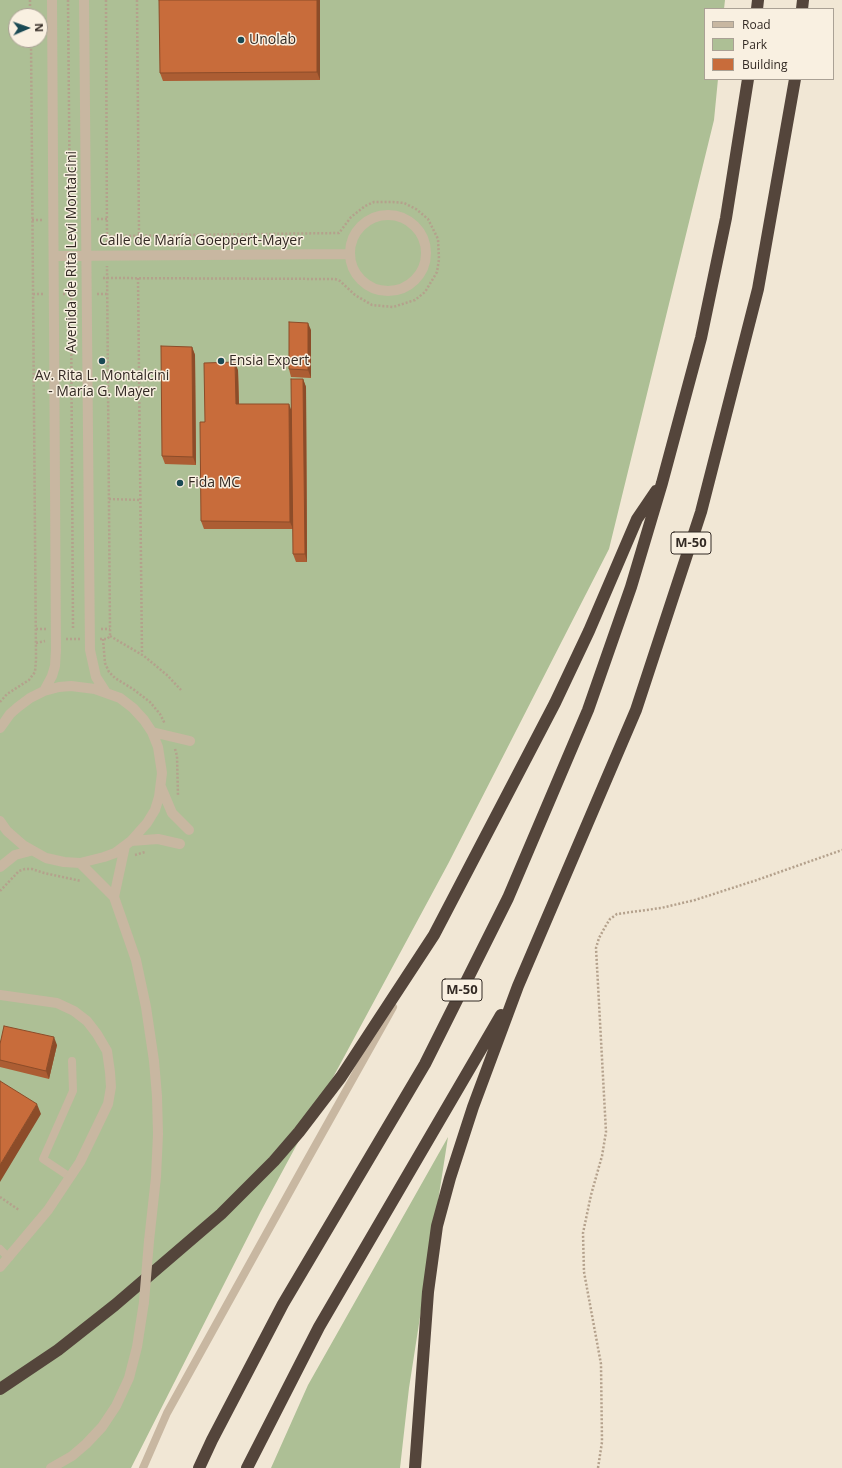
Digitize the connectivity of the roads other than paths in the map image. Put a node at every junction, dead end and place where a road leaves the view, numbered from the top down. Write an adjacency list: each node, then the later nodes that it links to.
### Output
1 (52, 0): 6 (street, Avenida de Rita Levi Montalcini)
2 (84, 0): 7 (street, Avenida de Rita Levi Montalcini)
3 (748, 80): 8 (highway, M-50)
4 (795, 80): 25 (highway, M-50)
5 (349, 254): 5 (street); 7 (street, Calle de María Goeppert-Mayer)
6 (54, 256): 7 (street, Calle de María Goeppert-Mayer); 9 (street, Avenida de Rita Levi Montalcini)
7 (86, 256): 10 (street, Avenida de Rita Levi Montalcini)
8 (662, 483): 24 (highway); 35 (highway, M-50)
9 (44, 691): 10 (street); 11 (street)
10 (105, 691): 12 (street)
11 (0, 728)
12 (152, 732): 13 (street); 14 (street)
13 (190, 741)
14 (161, 787): 16 (street); 18 (street)
15 (1, 822): 17 (street); 20 (street)
16 (189, 830)
17 (0, 834)
18 (128, 844): 19 (street); 21 (street); 23 (street)
19 (180, 844)
20 (30, 851): 21 (street); 22 (street)
21 (80, 863): 23 (street)
22 (0, 867)
23 (114, 897): 33 (street, bridge)
24 (434, 935): 32 (highway); 34 (lane)
25 (518, 986): 36 (highway, M-50); 37 (highway)
26 (0, 995): 28 (street)
27 (72, 1062): 28 (lane)
28 (70, 1177): 30 (street)
29 (0, 1249): 30 (lane)
30 (9, 1258): 31 (street)
31 (0, 1267)
32 (0, 1389)
33 (52, 1468)
34 (143, 1468)
35 (199, 1468)
36 (247, 1468)
37 (416, 1468)

